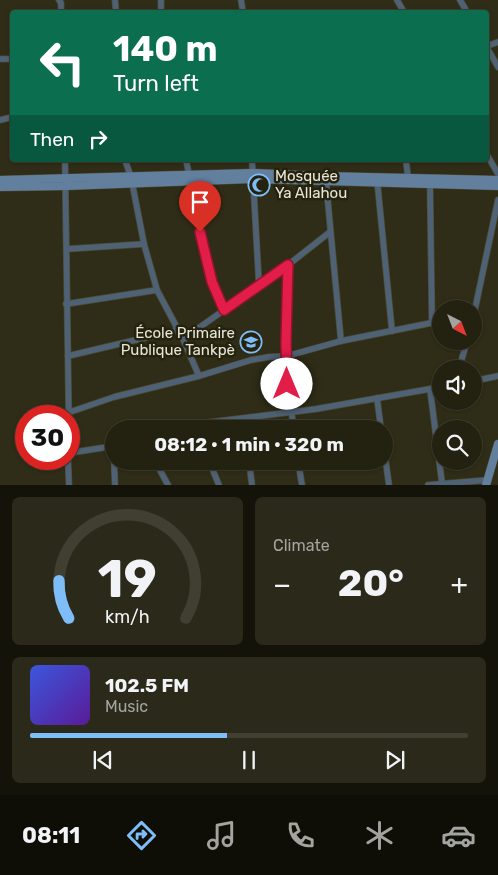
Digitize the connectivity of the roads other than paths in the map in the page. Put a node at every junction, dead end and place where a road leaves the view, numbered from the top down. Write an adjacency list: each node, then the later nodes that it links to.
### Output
1 (489, 51): 2 (street)
2 (498, 67)
3 (489, 158): 9 (street)
4 (66, 162): 17 (street)
5 (126, 162): 14 (street)
6 (186, 162): 11 (street)
7 (252, 162): 10 (street)
8 (406, 162): 12 (street)
9 (498, 174)
10 (252, 176): 11 (main road); 15 (main road); 18 (main road); 27 (street)
11 (190, 177): 14 (main road); 31 (street)
12 (408, 178): 15 (main road); 16 (main road)
13 (0, 180): 17 (main road)
14 (131, 180): 17 (main road); 24 (street)
15 (377, 180): 18 (main road); 19 (main road); 34 (street)
16 (498, 180)
17 (66, 182): 21 (main road); 25 (street)
18 (326, 182): 23 (street)
19 (430, 184): 20 (main road); 32 (street)
20 (498, 186)
21 (0, 187)
22 (498, 200): 29 (street)
23 (330, 232): 26 (street); 36 (street)
24 (144, 244): 25 (street); 28 (street)
25 (67, 249): 30 (street)
26 (288, 265): 27 (street); 38 (street)
27 (259, 285): 31 (street)
28 (157, 290): 30 (street); 33 (street)
29 (477, 300)
30 (66, 304): 37 (street)
31 (224, 310): 35 (street)
32 (432, 323): 34 (street)
33 (178, 330): 35 (street); 37 (street)
34 (392, 331): 36 (street)
35 (183, 339): 39 (street)
36 (341, 341): 38 (street)
37 (68, 356): 44 (street)
38 (287, 356): 39 (street); 46 (street)
39 (199, 376): 45 (street)
40 (498, 376): 41 (street)
41 (482, 379)
42 (430, 389): 43 (street); 62 (street)
43 (376, 398): 46 (street); 50 (street)
44 (70, 405)
45 (80, 409)
46 (291, 412): 47 (street); 49 (street)
47 (242, 419): 48 (street)
48 (235, 420)
49 (292, 420)
50 (380, 420)
51 (498, 444): 61 (main road)
52 (105, 448): 53 (street)
53 (80, 452)
54 (68, 470): 63 (street)
55 (114, 470): 64 (street)
56 (160, 470): 65 (street)
57 (212, 470): 66 (street)
58 (250, 470): 67 (street)
59 (300, 470): 68 (street)
60 (387, 470): 69 (street)
61 (487, 482): 62 (street)
62 (442, 483): 70 (street)
63 (69, 485)
64 (115, 485)
65 (168, 485)
66 (219, 485)
67 (252, 485)
68 (302, 485)
69 (389, 485)
70 (428, 485)

